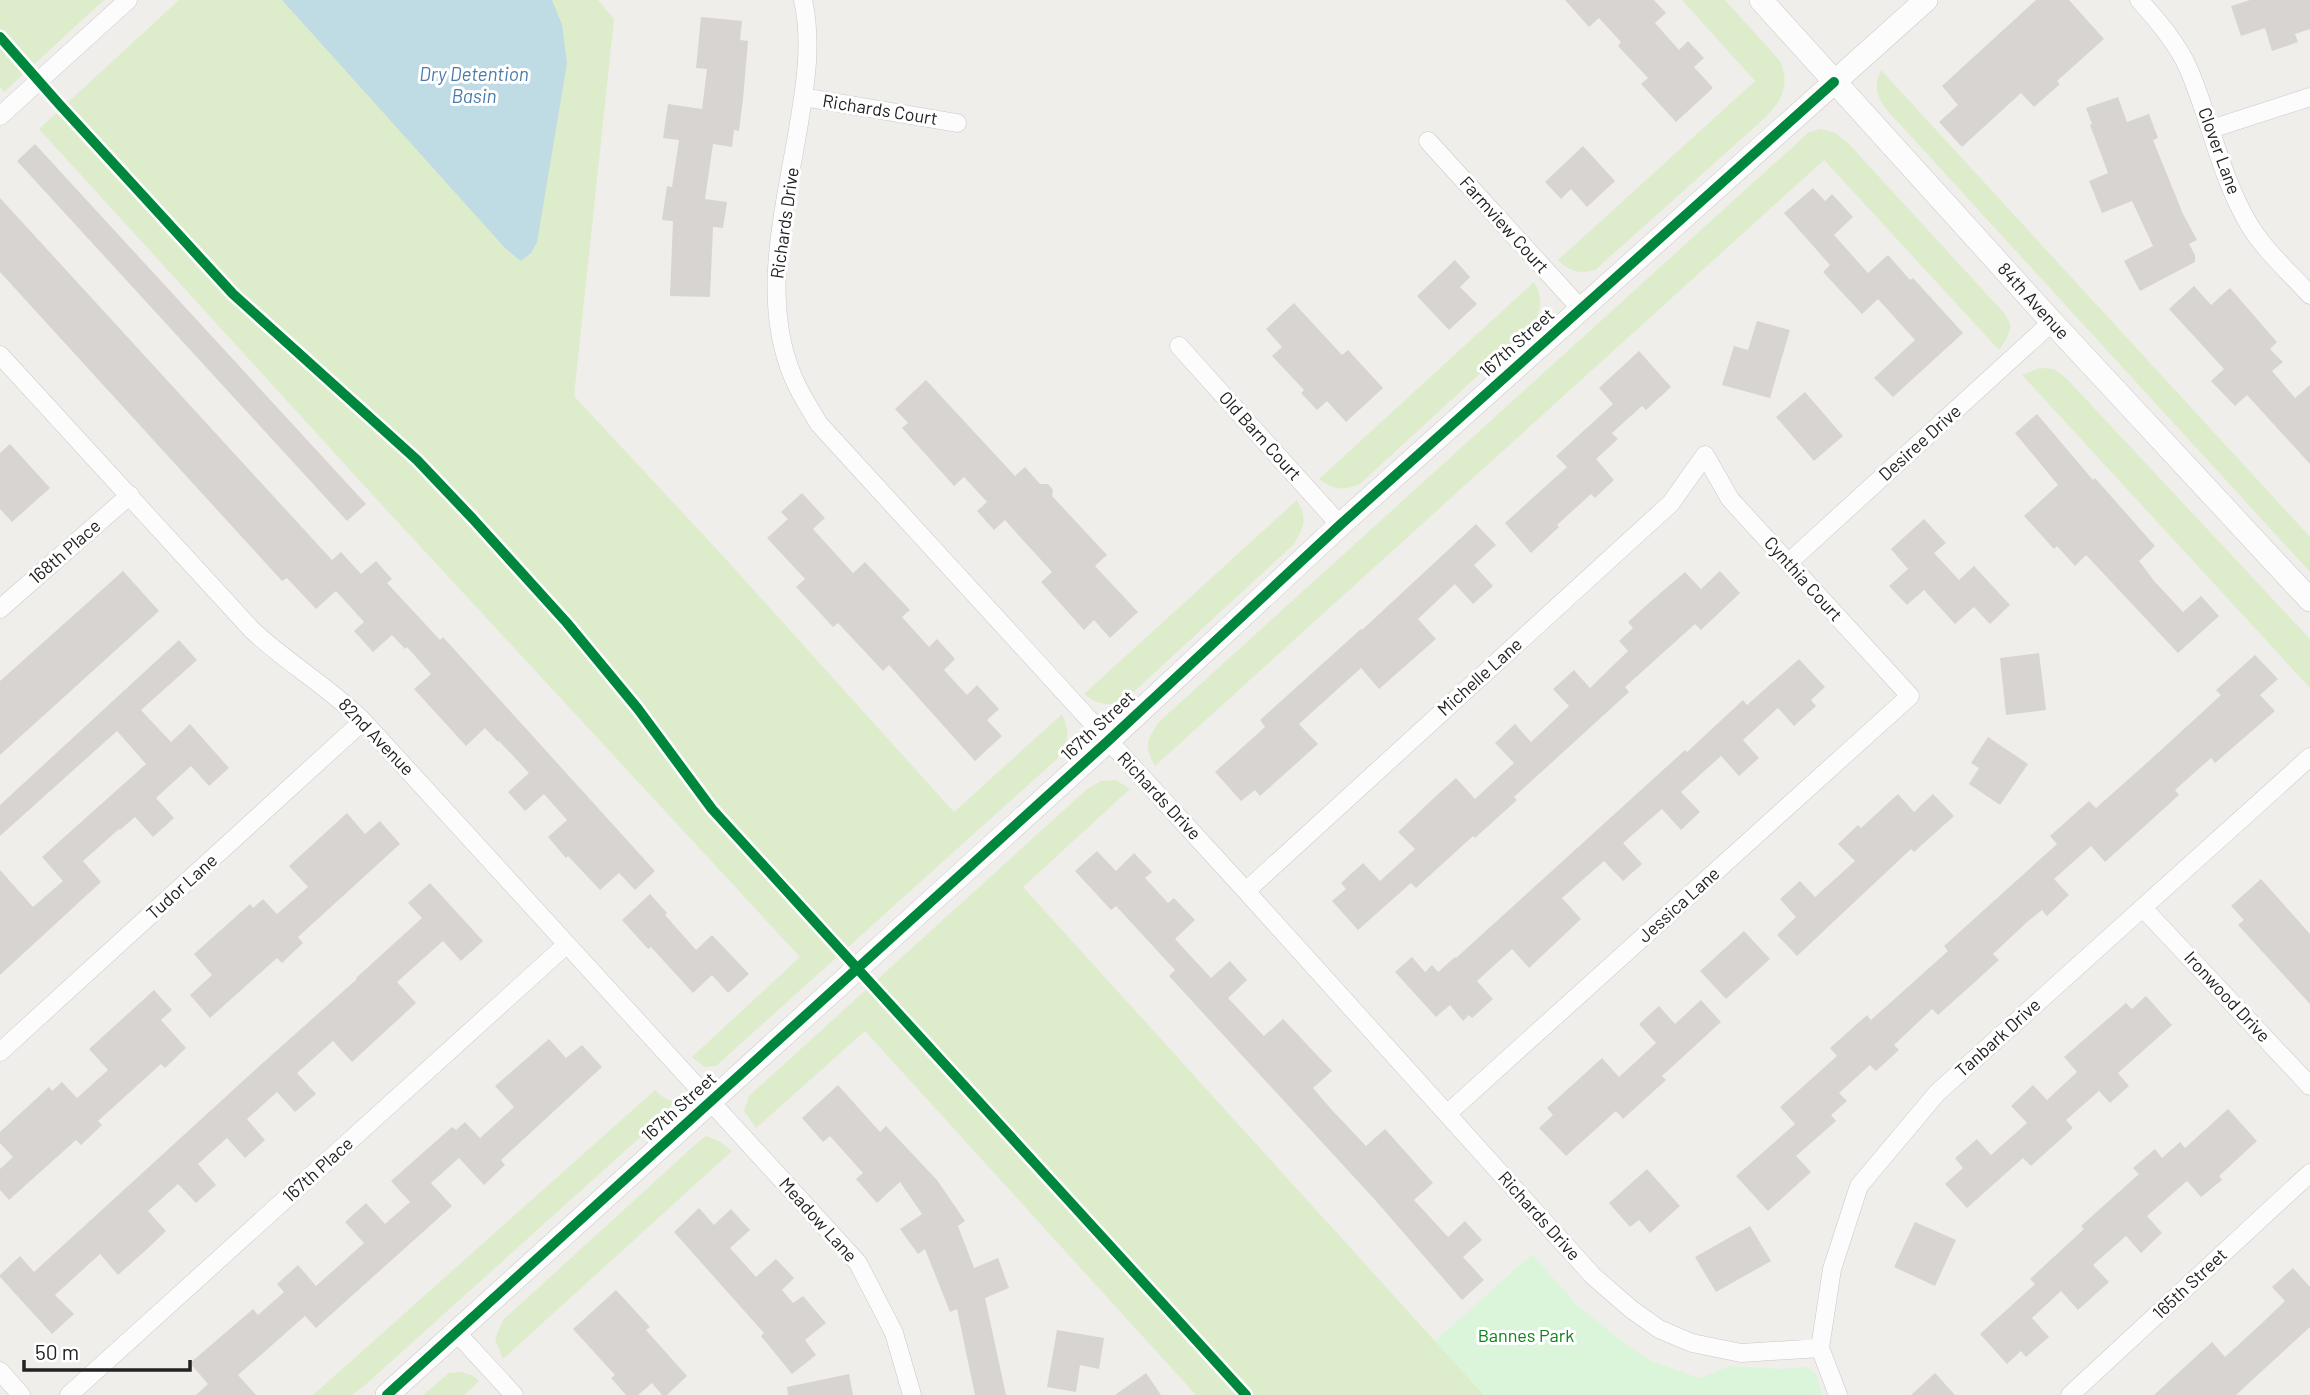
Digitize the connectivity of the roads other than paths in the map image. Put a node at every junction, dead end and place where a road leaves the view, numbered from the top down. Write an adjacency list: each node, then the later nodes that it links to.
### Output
1 (128, 0): 9 (street)
2 (803, 0): 7 (street, Richards Drive)
3 (1761, 0): 6 (street, 84th Avenue)
4 (1926, 0): 6 (street, 167th Street)
5 (2138, 0): 11 (street, Clover Lane)
6 (1833, 82): 14 (street, 167th Street); 15 (street, 84th Avenue)
7 (803, 97): 10 (street, Richards Court); 26 (street, Richards Drive)
8 (2310, 97): 11 (street)
9 (0, 116)
10 (957, 122)
11 (2211, 129): 13 (street, Clover Lane)
12 (1428, 141): 14 (street, Farmview Court)
13 (2310, 295)
14 (1581, 309): 20 (street, 167th Street)
15 (2052, 322): 21 (street, Desiree Drive); 22 (street, 84th Avenue)
16 (1179, 346): 20 (street, Old Barn Court)
17 (0, 355): 19 (street, 82nd Avenue)
18 (1705, 456): 21 (street, Cynthia Court); 28 (street, Michelle Lane)
19 (130, 495): 23 (street, 168th Place); 25 (street, 82nd Avenue)
20 (1340, 525): 26 (street, 167th Street)
21 (1788, 563): 24 (street, Cynthia Court)
22 (2310, 600)
23 (0, 609)
24 (1910, 696): 34 (street, Jessica Lane)
25 (363, 721): 30 (street, 82nd Avenue); 31 (street, Tudor Lane)
26 (1108, 741): 28 (street, Richards Drive); 33 (street, 167th Street)
27 (2310, 757): 29 (street, Tanbark Drive)
28 (1246, 891): 34 (street, Richards Drive)
29 (2143, 908): 32 (street, Ironwood Drive); 37 (street, Tanbark Drive)
30 (566, 945): 33 (street, 82nd Avenue); 40 (street, 167th Place)
31 (0, 1052)
32 (2310, 1086)
33 (711, 1102): 36 (street, 167th Street); 43 (street, Meadow Lane)
34 (1447, 1114): 37 (street, Richards Drive)
35 (2310, 1173): 45 (street, 165th Street)
36 (456, 1332): 41 (street, 167th Street); 42 (street)
37 (1820, 1348): 44 (street, Tanbark Drive)
38 (0, 1371): 39 (street)
39 (22, 1395)
40 (69, 1395)
41 (387, 1395)
42 (514, 1395)
43 (912, 1395)
44 (1838, 1395)
45 (2070, 1395)

